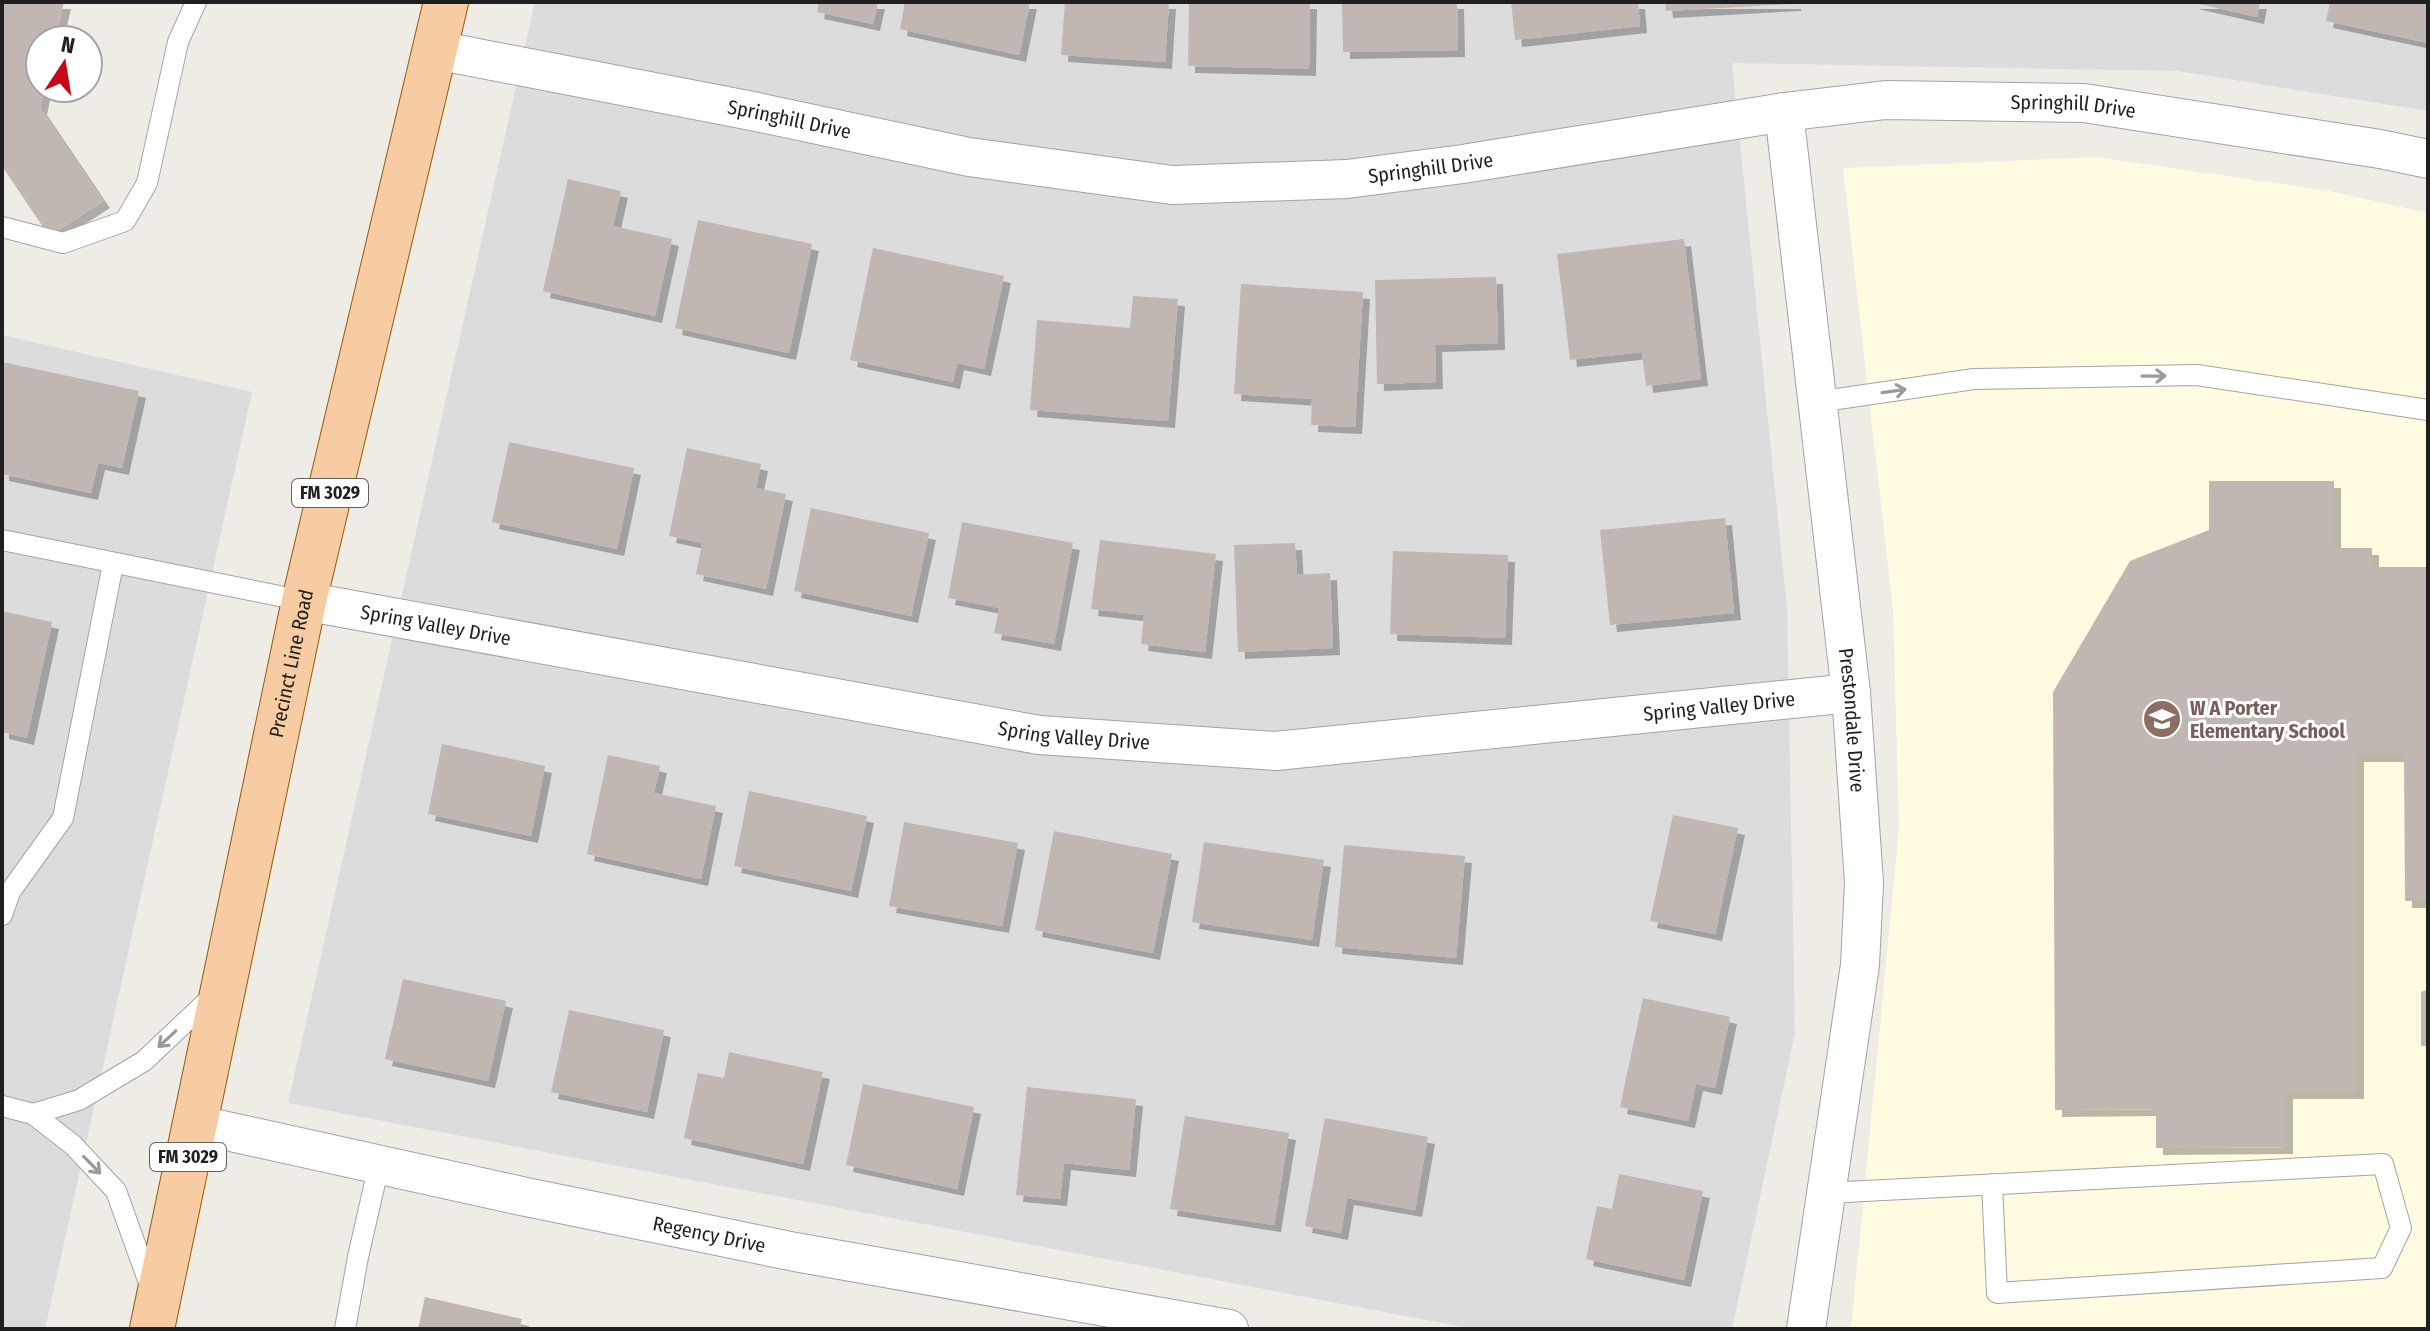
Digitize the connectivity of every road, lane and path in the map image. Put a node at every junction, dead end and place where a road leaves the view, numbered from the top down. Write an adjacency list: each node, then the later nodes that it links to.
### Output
1 (196, 2): 6 (lane)
2 (443, 3): 3 (main road, Precinct Line Road / FM 3029)
3 (436, 50): 4 (street, Springhill Drive); 11 (main road, Precinct Line Road / FM 3029)
4 (1784, 112): 5 (street, Springhill Drive); 7 (street, Prestondale Drive)
5 (2428, 159)
6 (2, 227)
7 (1817, 402): 8 (lane, one-way to 8); 12 (street, Prestondale Drive)
8 (2428, 410)
9 (2, 540): 10 (lane)
10 (113, 564): 11 (lane); 13 (lane)
11 (304, 601): 12 (street, Spring Valley Drive); 14 (main road, Precinct Line Road / FM 3029)
12 (1851, 693): 20 (street, Prestondale Drive)
13 (2, 915)
14 (224, 985): 16 (lane, one-way to 16); 17 (main road, Precinct Line Road / FM 3029)
15 (2, 1106): 16 (lane)
16 (33, 1114): 21 (lane, one-way to 21)
17 (195, 1124): 18 (street, Regency Drive); 21 (main road, Precinct Line Road / FM 3029)
18 (379, 1165): 22 (street, Regency Drive); 23 (lane)
19 (1992, 1184): 19 (lane); 20 (lane)
20 (1826, 1193): 24 (street, Prestondale Drive)
21 (155, 1317)
22 (1205, 1327)
23 (345, 1329)
24 (1806, 1329)

